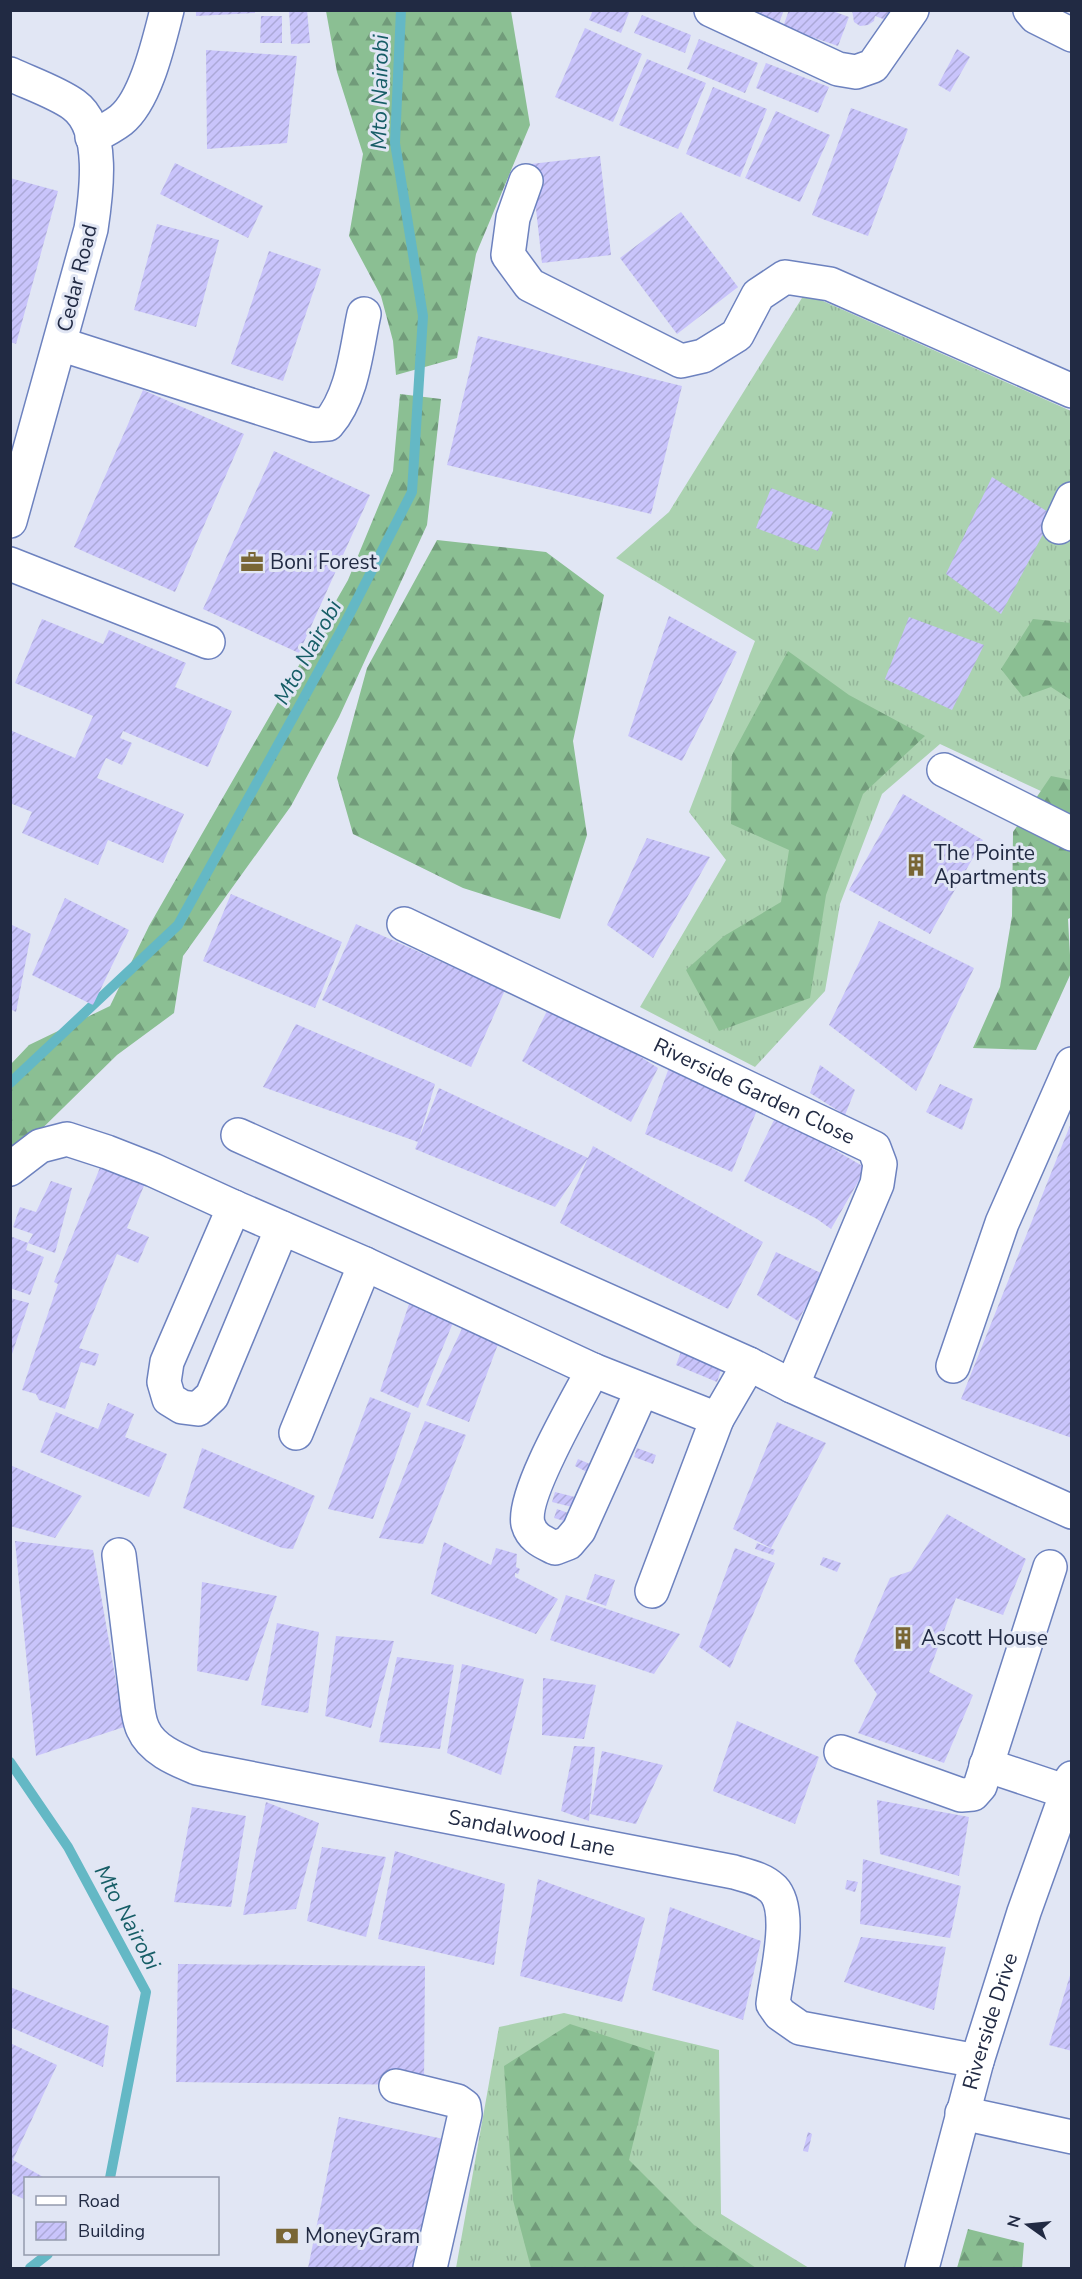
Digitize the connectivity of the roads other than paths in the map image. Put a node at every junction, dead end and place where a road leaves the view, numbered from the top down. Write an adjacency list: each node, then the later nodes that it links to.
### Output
1 (167, 10): 7 (street)
2 (711, 10): 3 (street)
3 (912, 10)
4 (1030, 10): 5 (street)
5 (1071, 35)
6 (10, 74): 7 (street, Cedar Road)
7 (92, 137): 10 (street, Cedar Road)
8 (526, 181): 11 (street)
9 (364, 314): 10 (street)
10 (60, 344): 12 (street, Cedar Road)
11 (1071, 392)
12 (10, 521)
13 (10, 564): 14 (street)
14 (208, 642)
15 (944, 770): 16 (street)
16 (1071, 834)
17 (404, 924): 27 (street, Riverside Garden Close)
18 (1071, 1065): 25 (street)
19 (238, 1135): 24 (street)
20 (10, 1168): 21 (street)
21 (234, 1207): 22 (street); 22 (street)
22 (282, 1228): 23 (street)
23 (365, 1264): 26 (street); 30 (street)
24 (749, 1364): 27 (street); 29 (street)
25 (953, 1366)
26 (593, 1370): 28 (street); 28 (street)
27 (792, 1386): 31 (street)
28 (642, 1390): 29 (street)
29 (717, 1419): 34 (street)
30 (296, 1433)
31 (1071, 1512)
32 (119, 1555): 38 (street, Sandalwood Lane)
33 (1050, 1567): 36 (street)
34 (652, 1591)
35 (841, 1752): 36 (street)
36 (986, 1765): 37 (street)
37 (1069, 1785): 38 (street, Riverside Drive)
38 (977, 2061): 40 (street, Riverside Drive)
39 (396, 2086): 42 (street)
40 (962, 2113): 41 (street); 43 (street, Riverside Drive)
41 (1071, 2137)
42 (430, 2268)
43 (922, 2268)

